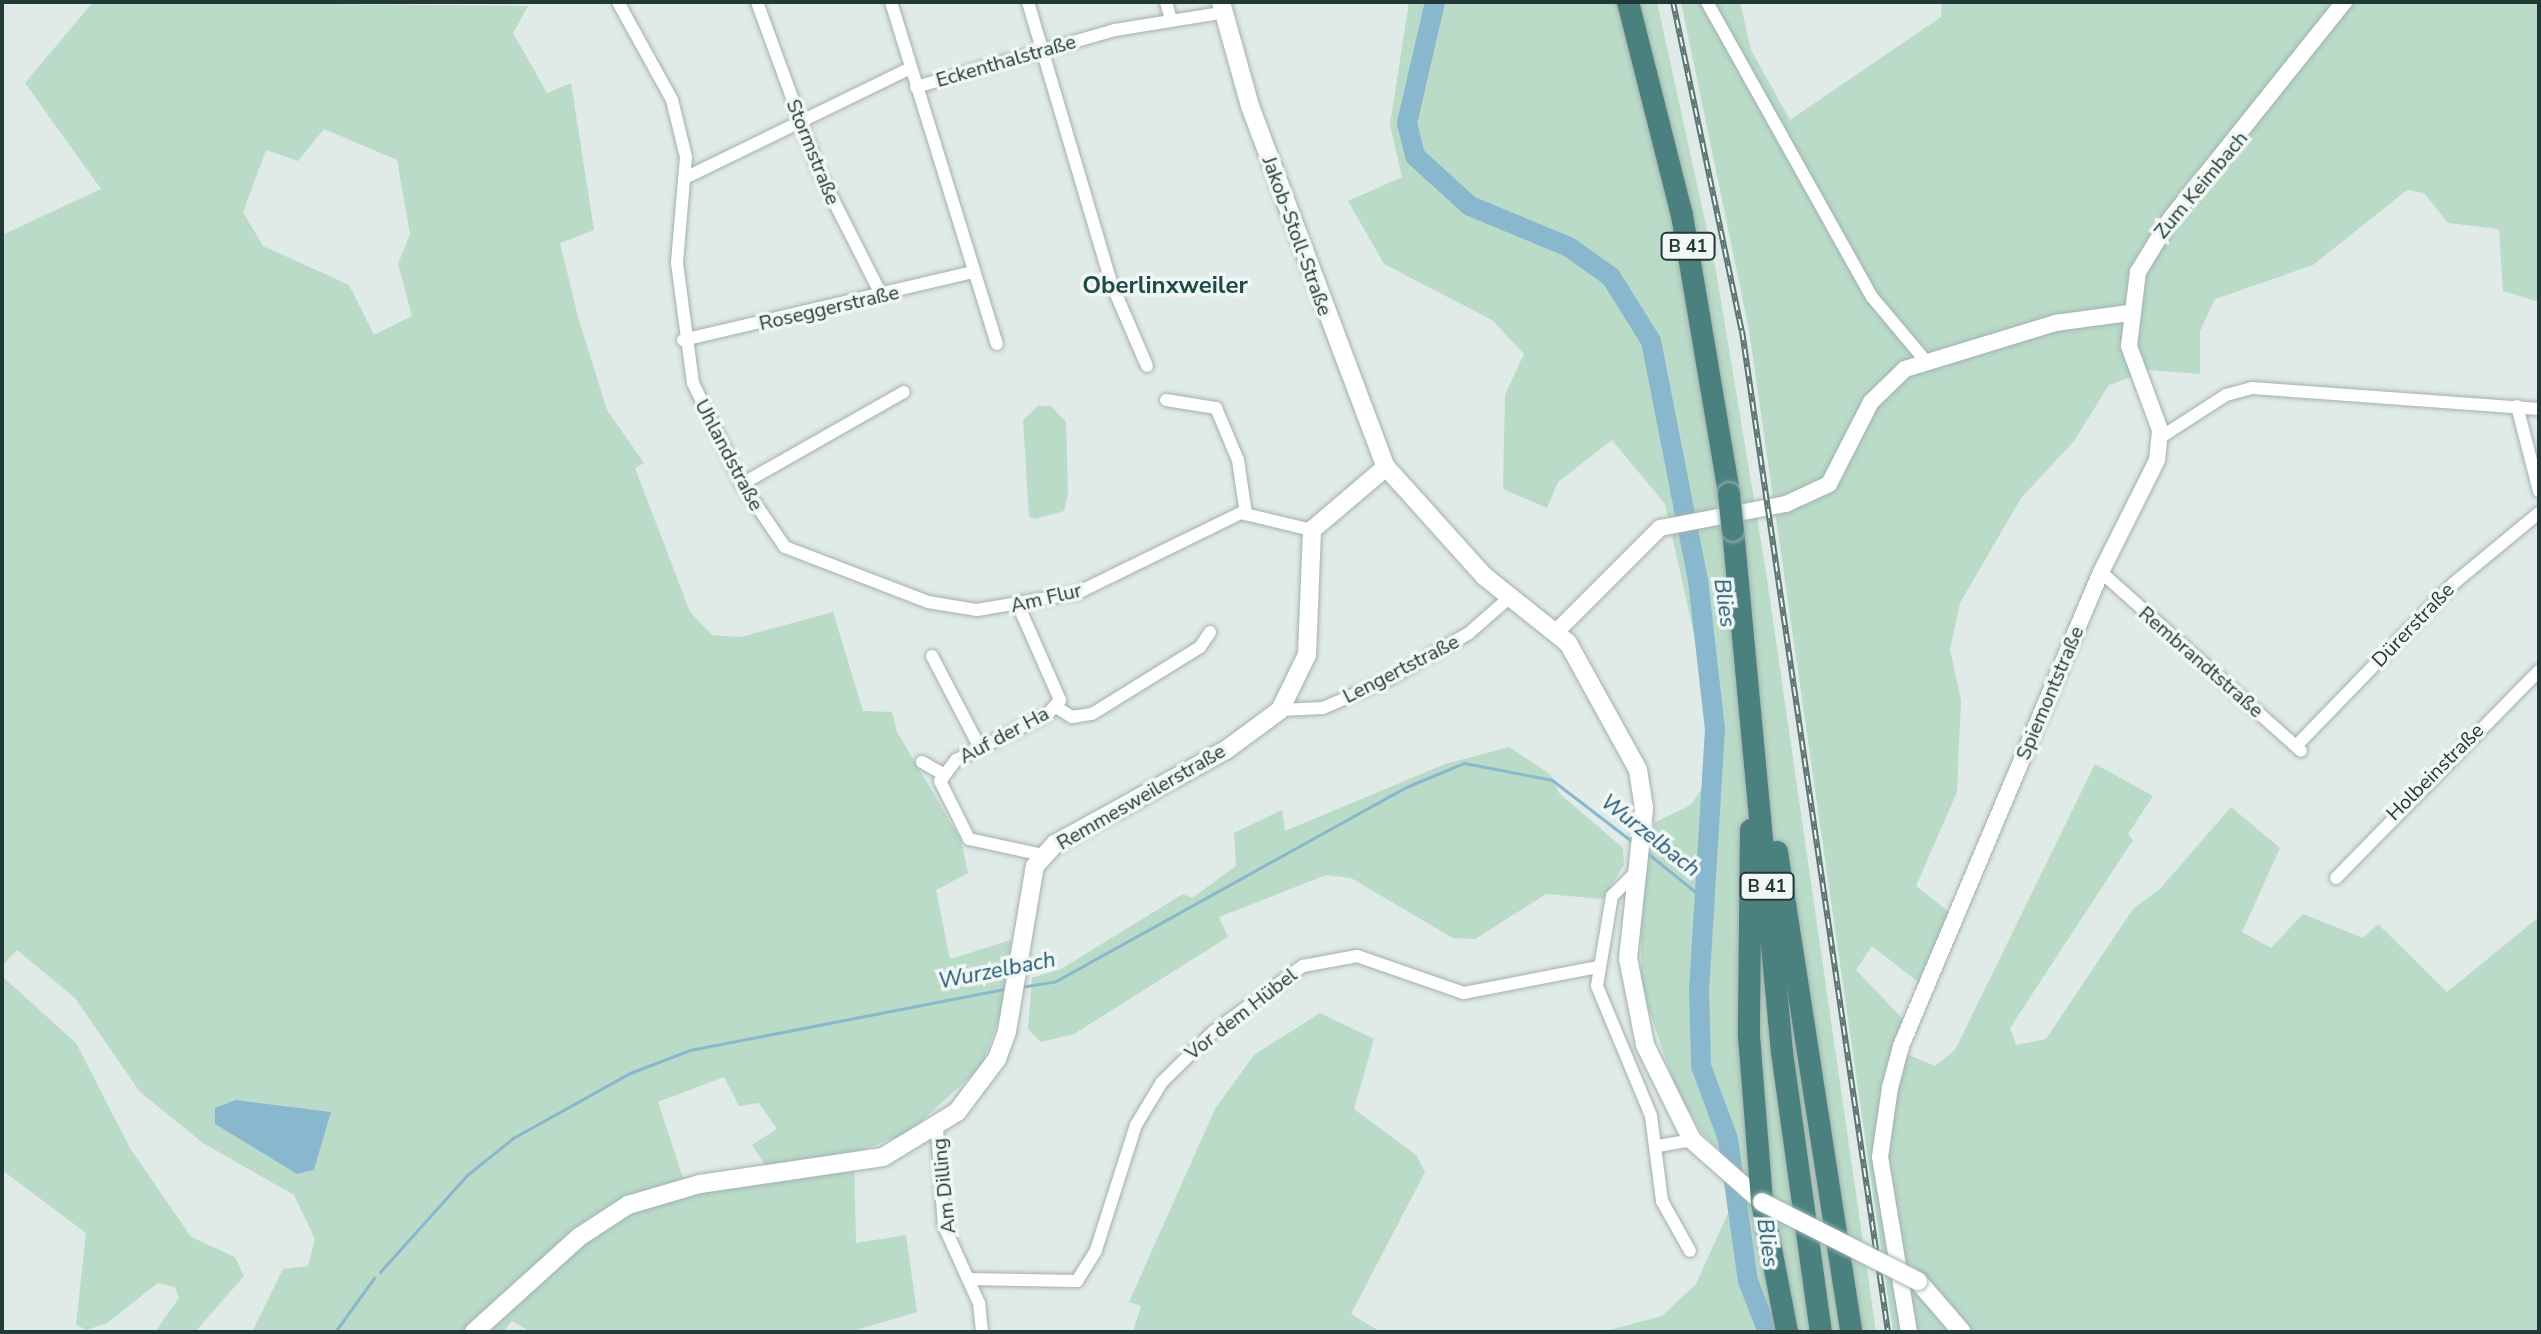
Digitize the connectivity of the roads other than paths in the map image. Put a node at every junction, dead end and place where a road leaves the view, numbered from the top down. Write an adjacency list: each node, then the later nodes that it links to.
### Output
1 (618, 2): 15 (street, Uhlandstraße)
2 (757, 2): 14 (street, Stormstraße)
3 (891, 2): 12 (street)
4 (1028, 2): 11 (street)
5 (1166, 2): 10 (street)
6 (1628, 2): 44 (highway, B 41, bridge)
7 (1707, 2): 21 (street)
8 (2344, 2): 18 (street, Zum Keimbach)
9 (1220, 8): 10 (street, Eckenthalstraße); 28 (main road, Jakob-Stoll-Straße)
10 (1171, 20): 11 (street, Eckenthalstraße)
11 (1039, 50): 13 (street, Eckenthalstraße); 22 (street)
12 (910, 68): 13 (street); 14 (street)
13 (916, 87): 16 (street, Eckenthalstraße)
14 (799, 118): 15 (street); 17 (street, Stormstraße)
15 (689, 176): 19 (street, Uhlandstraße)
16 (974, 272): 17 (street, Roseggerstraße); 20 (street, Eckenthalstraße)
17 (882, 296): 19 (street, Roseggerstraße)
18 (2129, 313): 21 (street); 27 (street, Zum Keimbach)
19 (683, 340): 29 (street, Uhlandstraße)
20 (997, 344)
21 (1924, 359): 39 (street)
22 (1147, 366)
23 (904, 392): 29 (street)
24 (1166, 400): 32 (street)
25 (2517, 406): 26 (street); 27 (street); 30 (street)
26 (2539, 409)
27 (2161, 437): 35 (street, Spiemontstraße)
28 (1386, 467): 33 (main road); 36 (main road)
29 (742, 484): 34 (street, Uhlandstraße)
30 (2539, 491)
31 (2539, 513): 46 (street, Dürerstraße)
32 (1246, 514): 33 (street); 37 (street, Am Flur)
33 (1312, 530): 43 (main road, Remmesweilerstraße)
34 (775, 539): 37 (street, Am Flur)
35 (2101, 572): 46 (street, Rembrandtstraße); 65 (street, Spiemontstraße)
36 (1509, 598): 39 (main road); 43 (street, Lengertstraße)
37 (1019, 607): 42 (street, Auf der Ha)
38 (1210, 632): 42 (street)
39 (1556, 632): 50 (main road)
40 (932, 656): 45 (street)
41 (2539, 671): 51 (street, Holbeinstraße)
42 (1056, 707): 45 (street, Auf der Ha)
43 (1280, 710): 49 (main road, Remmesweilerstraße)
44 (1754, 721): 56 (highway); 57 (highway); 63 (highway, B 41)
45 (980, 748): 48 (street, Auf der Ha)
46 (2299, 749)
47 (922, 762): 48 (street, Auf der Ha)
48 (941, 773): 49 (street, Auf der Ha)
49 (1043, 855): 53 (main road, Remmesweilerstraße)
50 (1636, 866): 52 (street); 54 (main road)
51 (2336, 878)
52 (1598, 967): 55 (street); 59 (street, Vor dem Hübel)
53 (937, 1129): 59 (street, Am Dilling); 60 (main road, Remmesweilerstraße)
54 (1692, 1140): 55 (street); 56 (main road)
55 (1658, 1146): 58 (street)
56 (1762, 1202): 57 (main road, bridge); 62 (highway)
57 (1838, 1239): 64 (highway); 66 (main road, bridge)
58 (1690, 1251)
59 (968, 1279): 61 (street, Am Dilling)
60 (474, 1332)
61 (982, 1332)
62 (1787, 1332)
63 (1821, 1332)
64 (1851, 1332)
65 (1909, 1332)
66 (1962, 1332)

